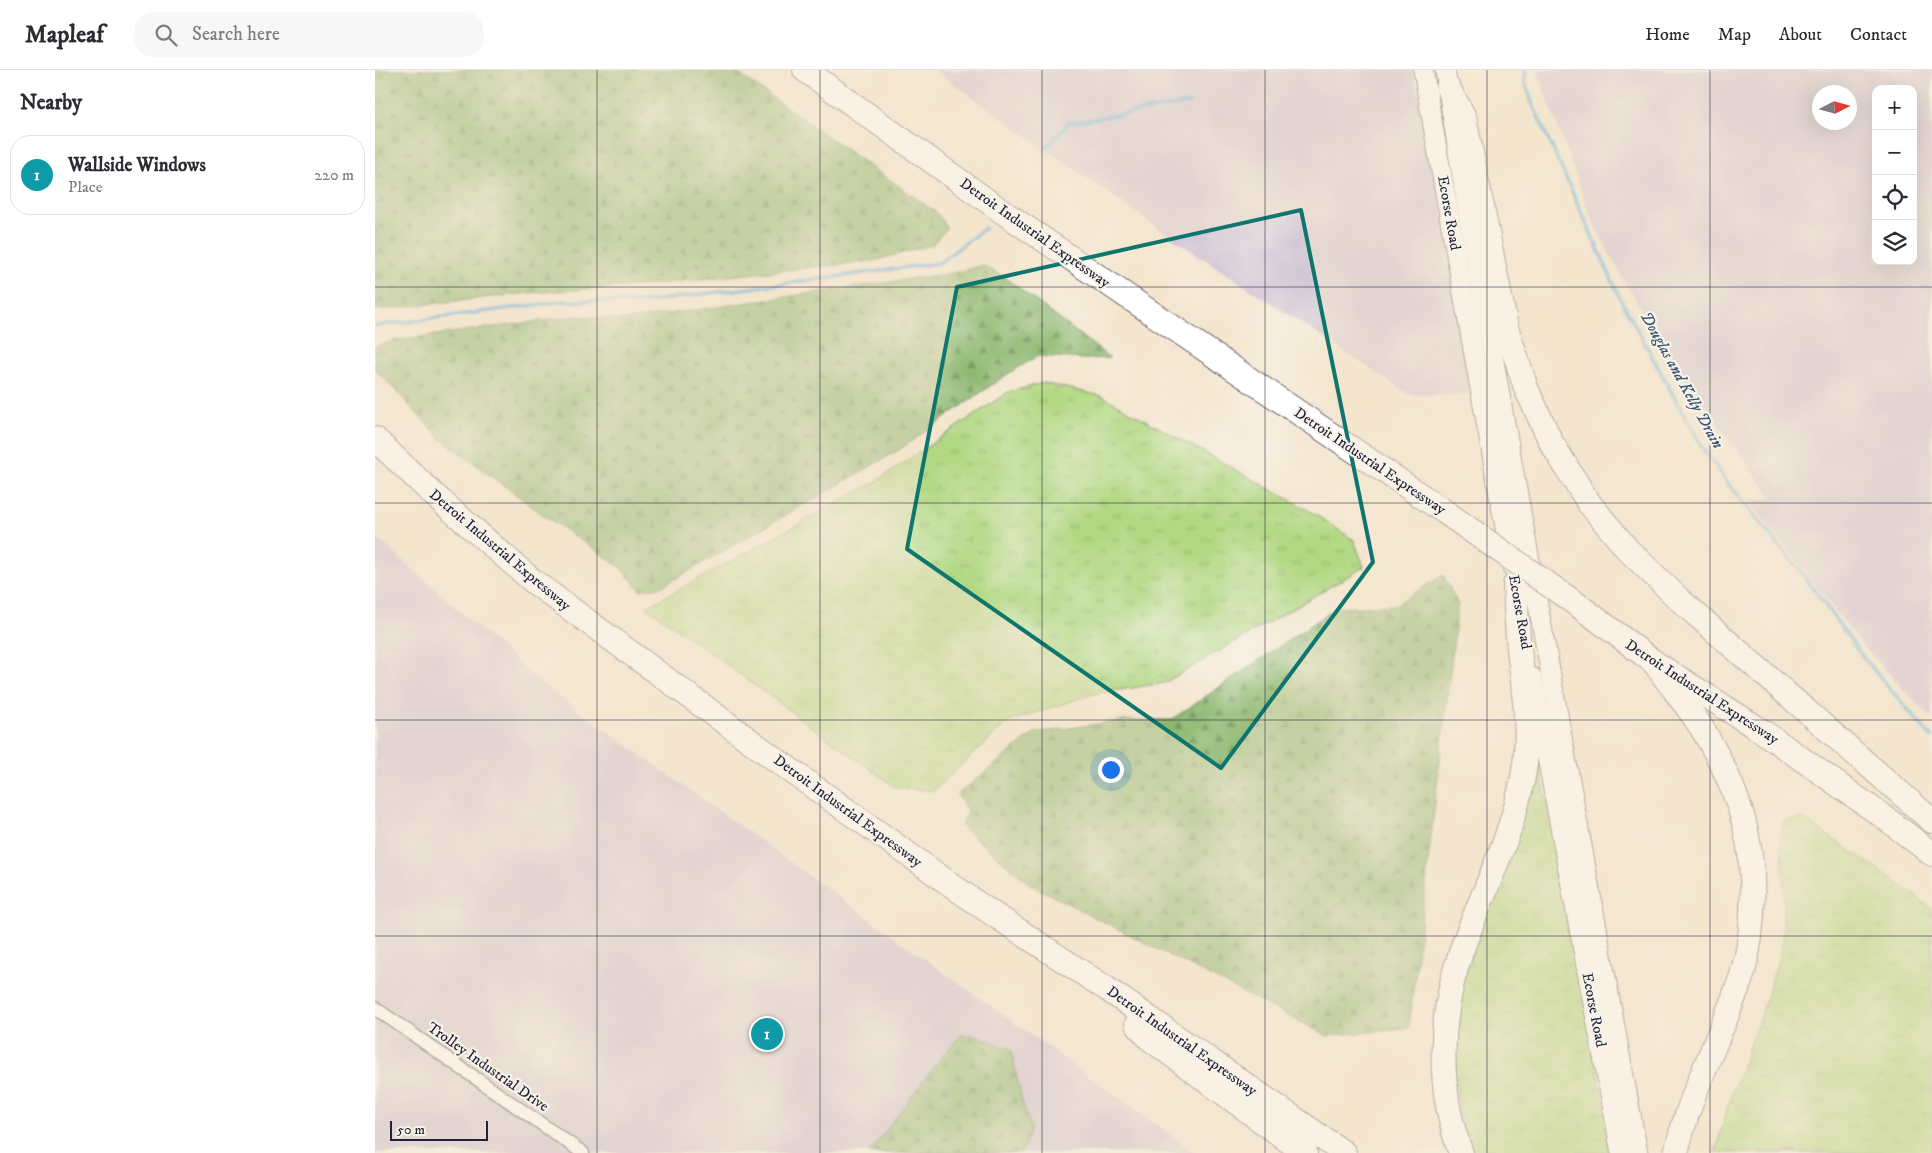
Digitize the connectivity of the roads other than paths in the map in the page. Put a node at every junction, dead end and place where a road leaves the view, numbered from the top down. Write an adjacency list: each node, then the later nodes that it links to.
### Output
1 (805, 70): 6 (highway, Detroit Industrial Expressway, bridge)
2 (1423, 70): 5 (main road, Ecorse Road)
3 (1447, 79): 7 (highway); 16 (main road, Ecorse Road)
4 (375, 439): 9 (highway, Detroit Industrial Expressway)
5 (1515, 585): 14 (highway); 15 (main road, Ecorse Road)
6 (1655, 662): 8 (highway, Detroit Industrial Expressway); 17 (highway)
7 (1932, 821)
8 (1932, 854)
9 (1107, 989): 12 (highway); 13 (highway, Detroit Industrial Expressway)
10 (375, 1008): 11 (street, Trolley Industrial Drive)
11 (583, 1153)
12 (1305, 1153)
13 (1344, 1153)
14 (1461, 1153)
15 (1621, 1153)
16 (1638, 1153)
17 (1676, 1153)

